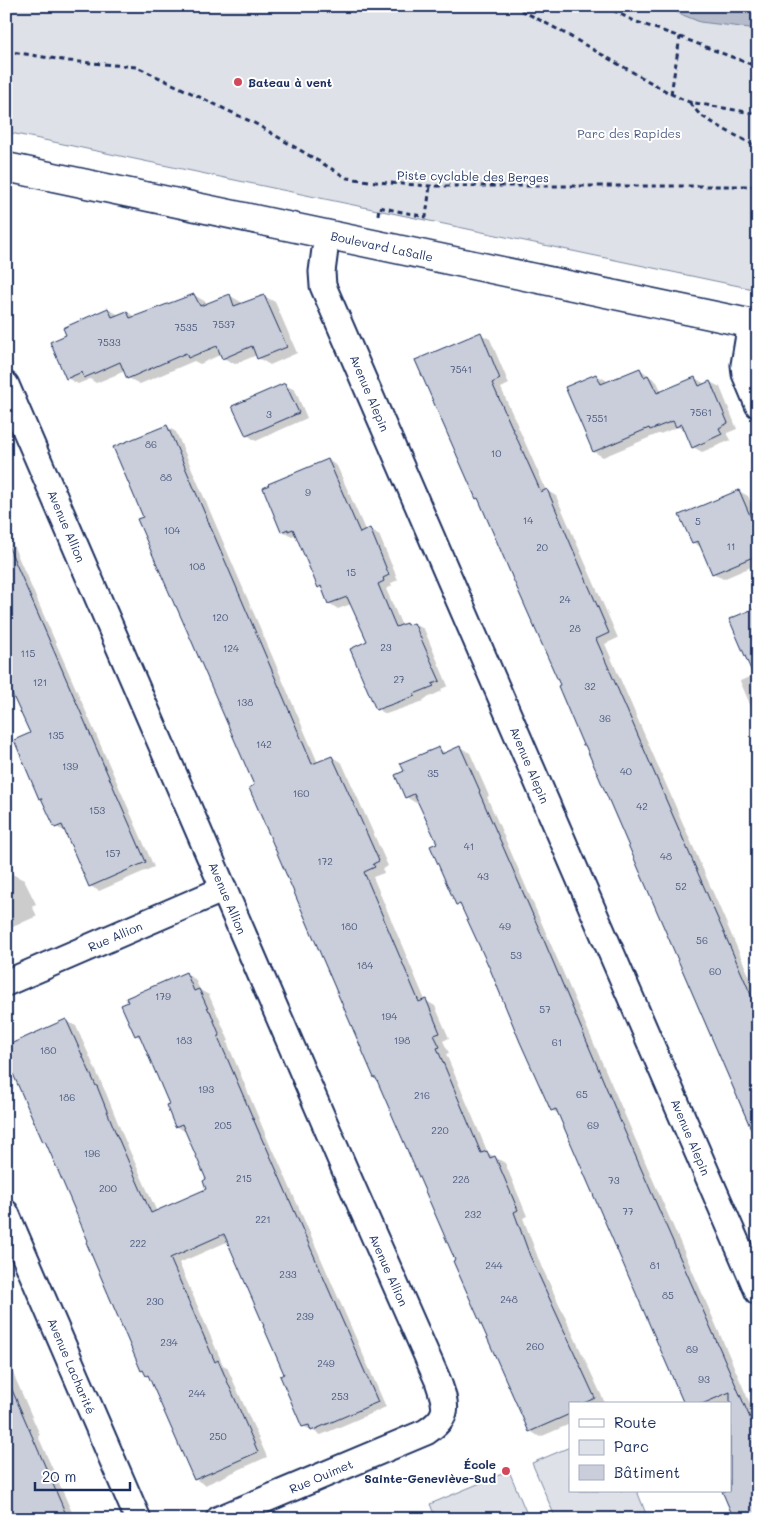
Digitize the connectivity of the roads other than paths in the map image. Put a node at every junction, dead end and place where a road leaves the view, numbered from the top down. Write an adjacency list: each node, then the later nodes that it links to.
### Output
1 (6, 167): 2 (main road, Boulevard LaSalle)
2 (327, 234): 3 (main road, Boulevard LaSalle); 9 (street, Avenue Alepin)
3 (754, 324): 5 (street)
4 (6, 385): 6 (street, Avenue Allion)
5 (758, 405)
6 (224, 889): 7 (street, Rue Allion); 10 (street, Avenue Allion)
7 (6, 983)
8 (6, 1213): 11 (street, Avenue Lacharité)
9 (758, 1292)
10 (445, 1413): 12 (street, Rue Ouimet)
11 (138, 1519)
12 (219, 1519)

